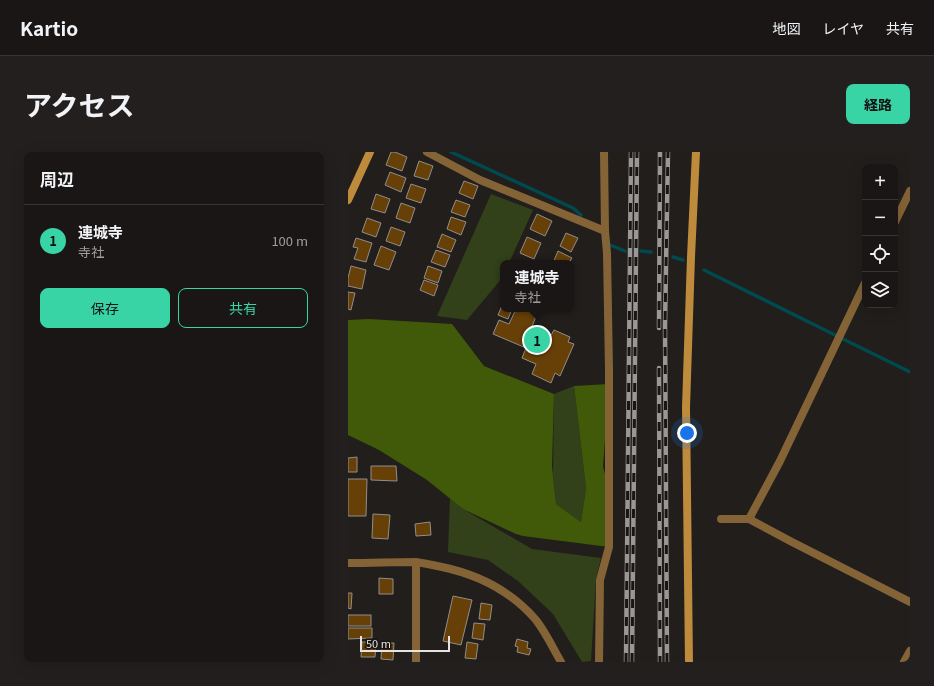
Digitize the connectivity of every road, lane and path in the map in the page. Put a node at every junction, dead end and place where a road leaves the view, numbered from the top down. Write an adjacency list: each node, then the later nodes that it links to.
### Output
1 (370, 152): 6 (street)
2 (427, 152): 8 (street)
3 (604, 152): 8 (street)
4 (696, 152): 19 (street)
5 (910, 191): 7 (street)
6 (348, 200)
7 (898, 216)
8 (605, 231): 18 (street)
9 (862, 289): 11 (street)
10 (721, 519): 11 (street)
11 (749, 519): 14 (street)
12 (416, 562): 13 (street); 16 (street); 17 (street)
13 (348, 564)
14 (910, 602)
15 (910, 651): 20 (street)
16 (416, 662)
17 (561, 662)
18 (599, 662)
19 (689, 662)
20 (904, 662)

